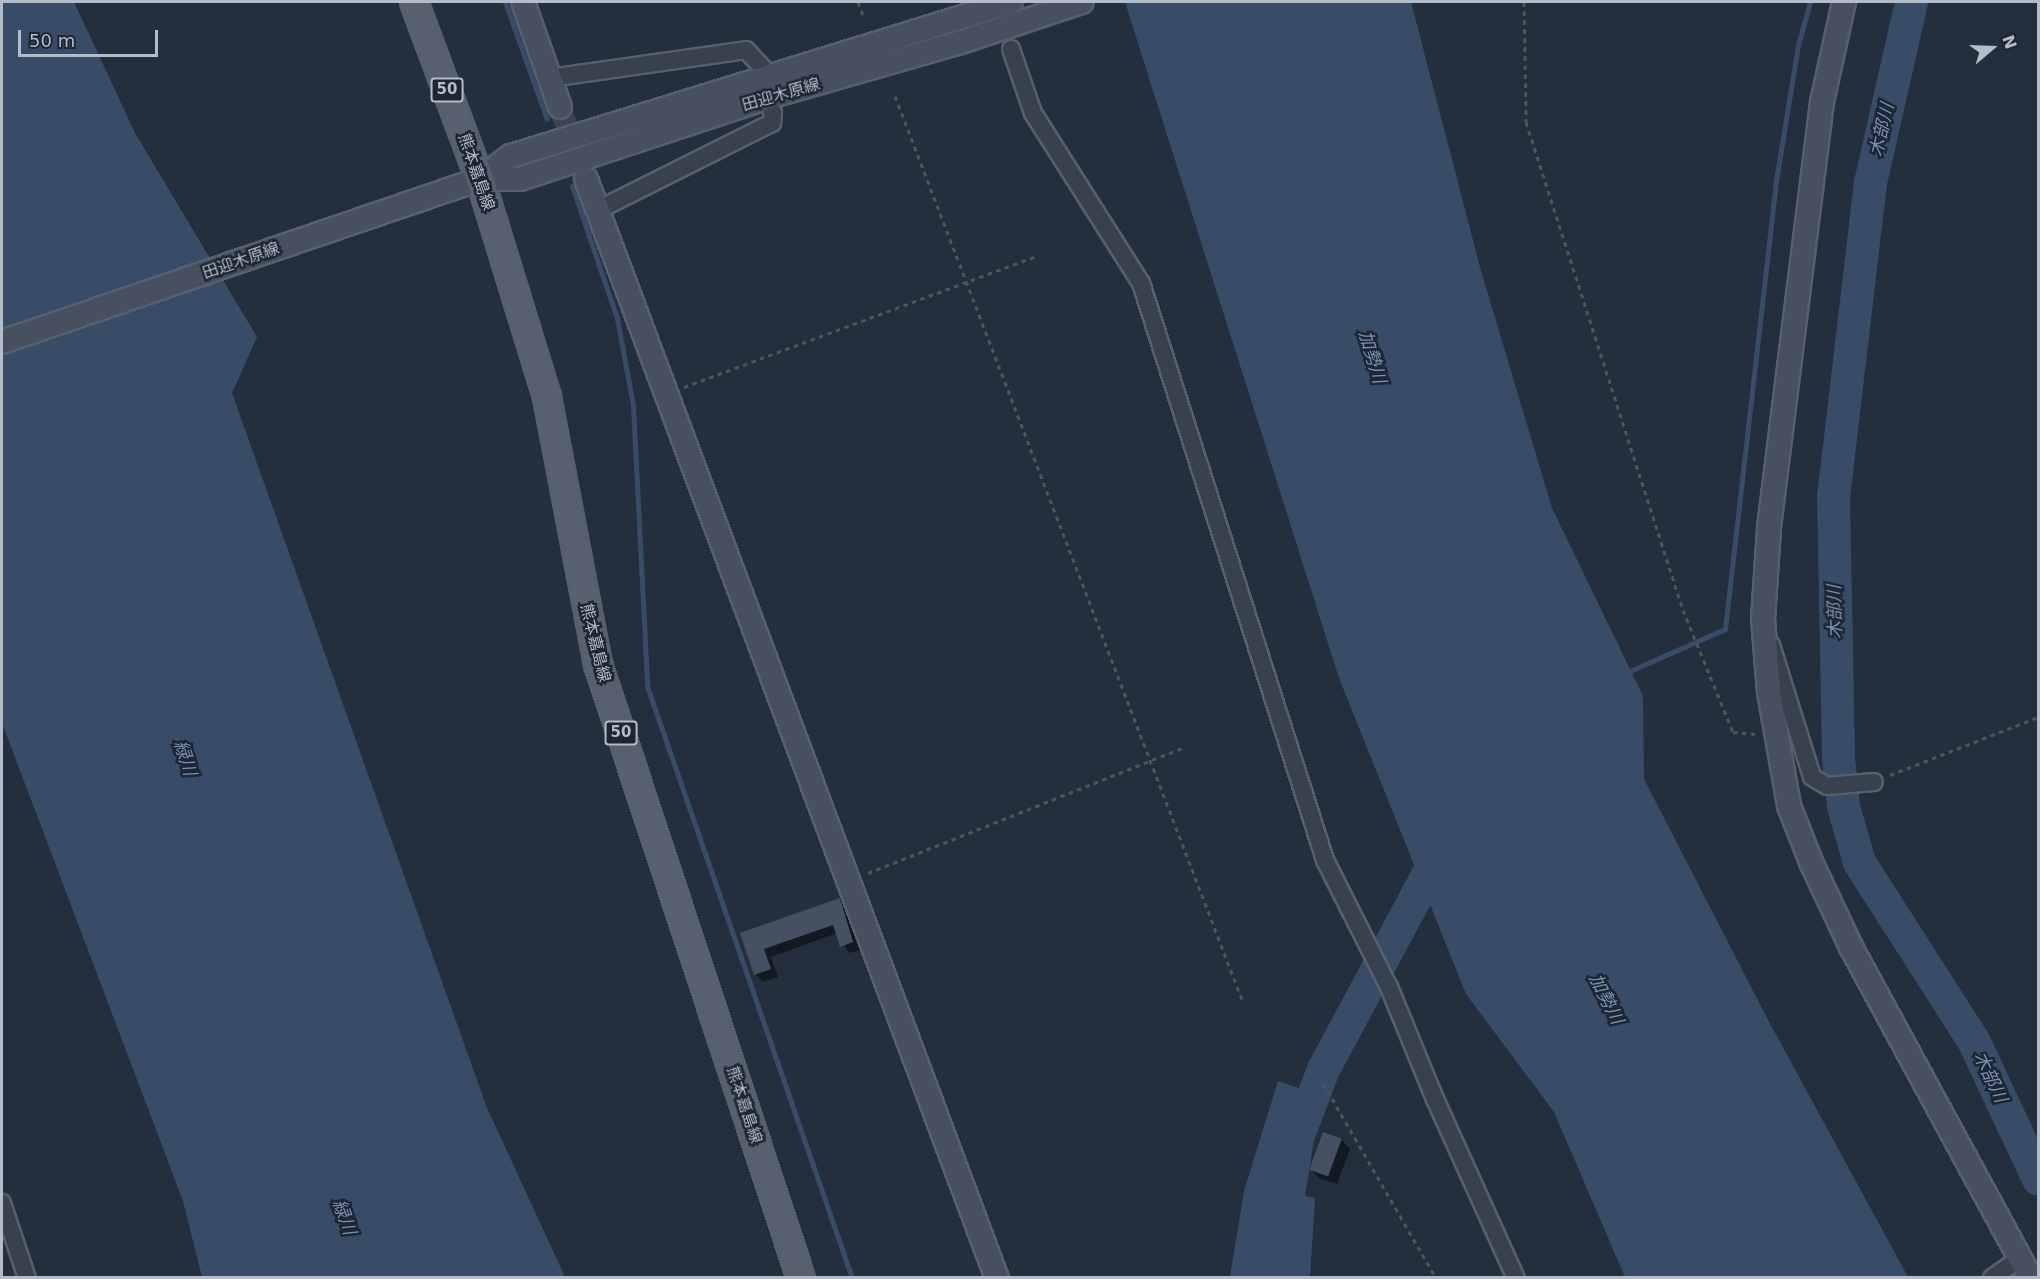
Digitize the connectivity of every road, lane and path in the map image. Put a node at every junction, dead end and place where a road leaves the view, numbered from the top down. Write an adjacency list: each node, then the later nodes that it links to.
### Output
1 (414, 2): 15 (main road, 熊本嘉島線 / 50)
2 (523, 2): 11 (street)
3 (858, 2): 8 (path)
4 (1011, 2): 10 (street, 田迎木原線)
5 (1082, 2): 13 (street, 田迎木原線)
6 (1524, 2): 24 (path)
7 (1844, 2): 22 (street)
8 (864, 18)
9 (1011, 49): 38 (street)
10 (768, 74): 11 (street); 15 (street, 田迎木原線)
11 (550, 78): 14 (street)
12 (895, 96): 19 (path)
13 (766, 98): 15 (street, 田迎木原線); 17 (street)
14 (560, 107)
15 (480, 179): 20 (street, 田迎木原線); 35 (main road, 熊本嘉島線 / 50)
16 (586, 179): 17 (street)
17 (598, 210): 21 (street)
18 (1037, 256): 19 (path)
19 (968, 279): 21 (path); 26 (path)
20 (2, 342)
21 (665, 394): 28 (street)
22 (1763, 619): 24 (street); 27 (street)
23 (2038, 717): 27 (path)
24 (1776, 731): 32 (street)
25 (1184, 747): 26 (path)
26 (1152, 761): 28 (path); 29 (path)
27 (1874, 782)
28 (849, 880): 36 (street)
29 (1243, 1002)
30 (1323, 1083): 37 (path)
31 (2, 1203): 34 (street)
32 (2026, 1268): 33 (street)
33 (1995, 1276)
34 (27, 1278)
35 (801, 1278)
36 (997, 1278)
37 (1436, 1278)
38 (1516, 1278)

